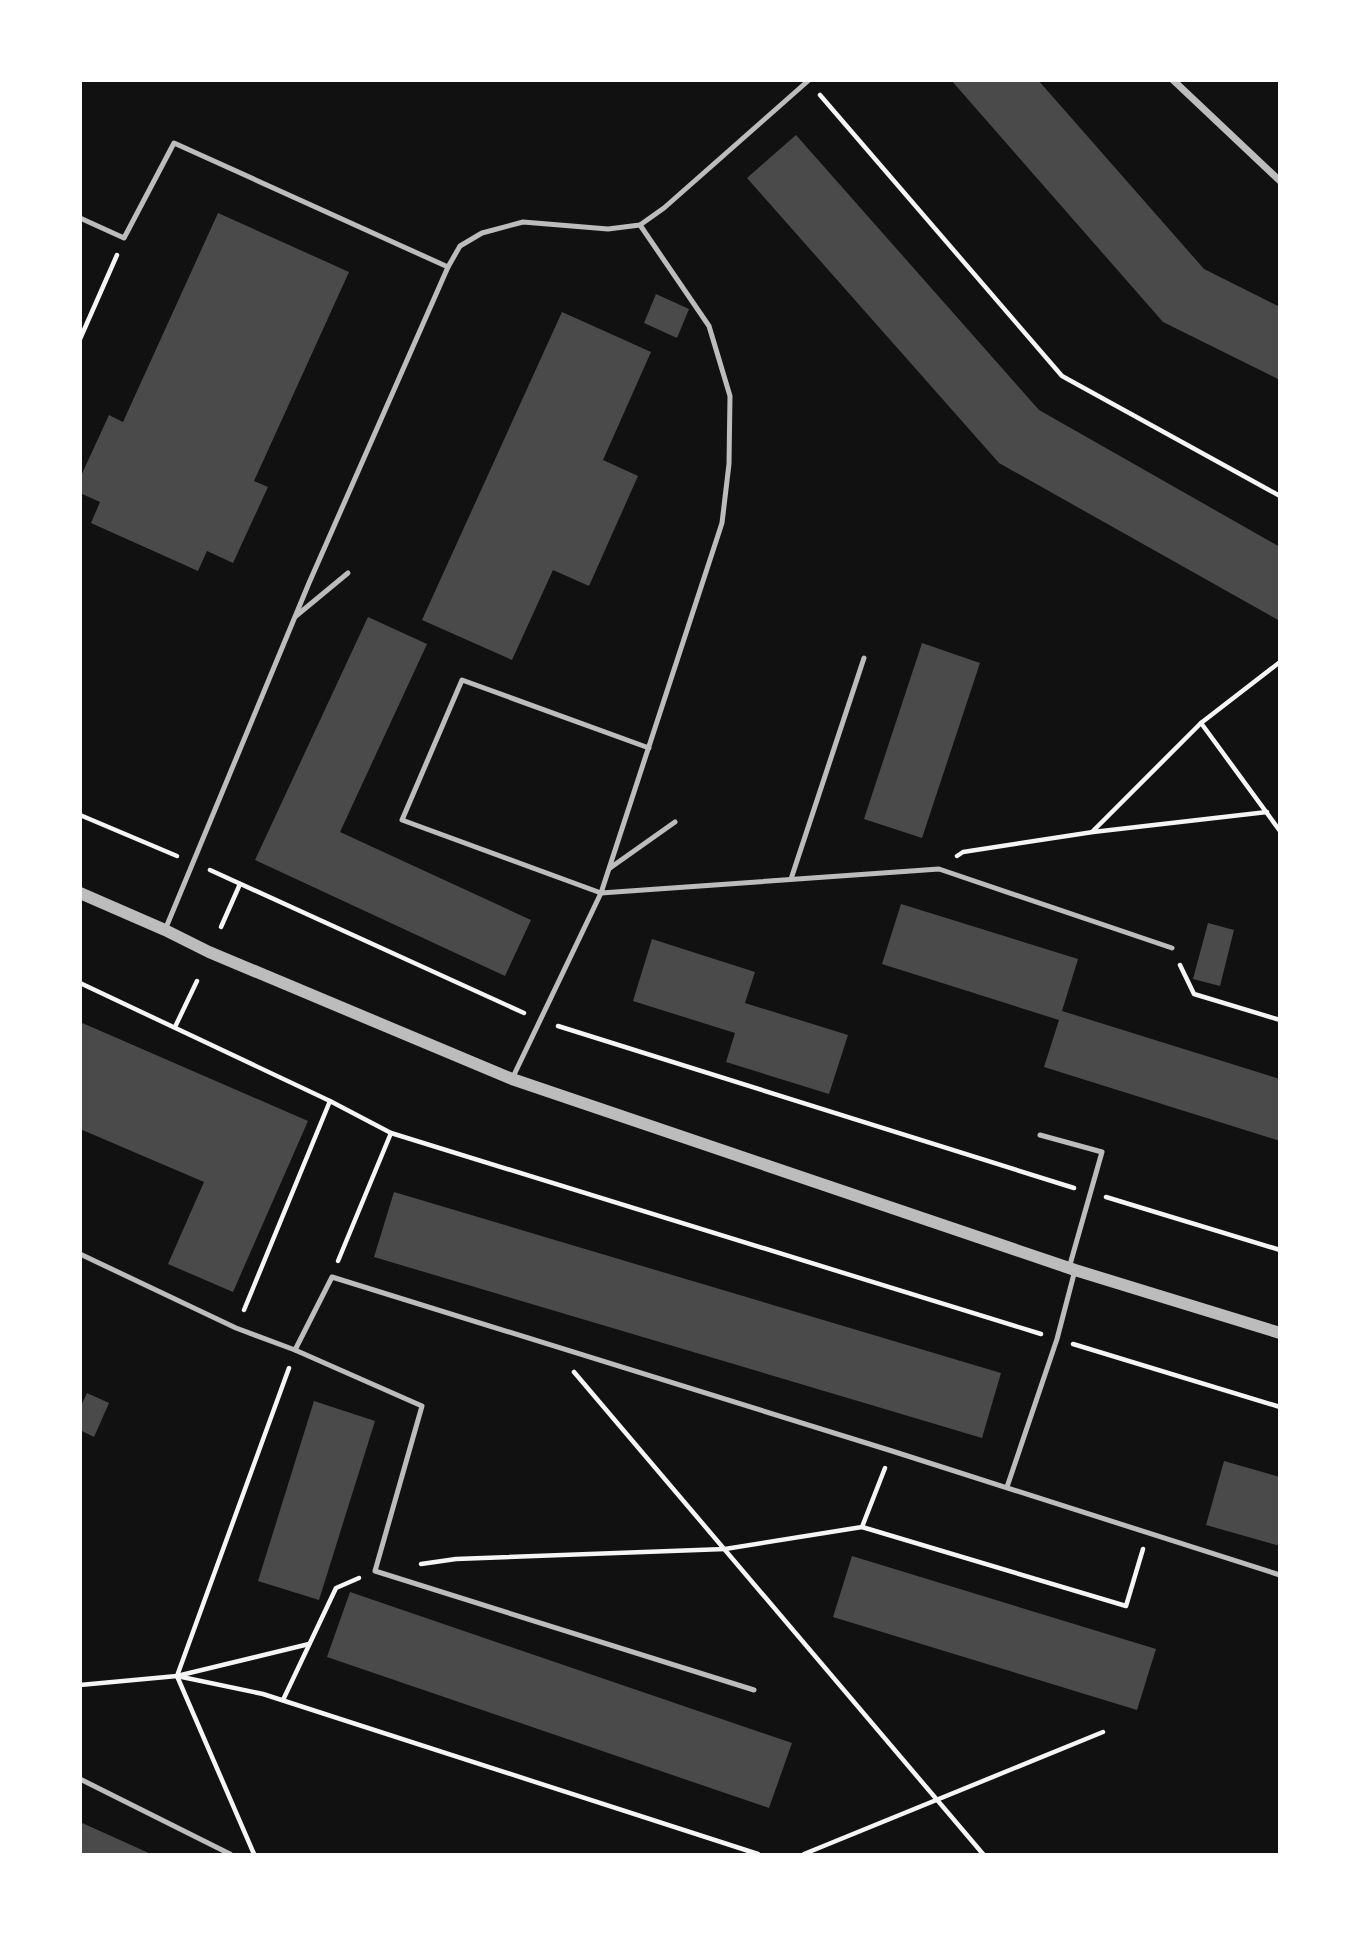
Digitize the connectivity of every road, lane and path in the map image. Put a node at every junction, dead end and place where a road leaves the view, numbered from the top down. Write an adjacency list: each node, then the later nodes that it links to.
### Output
1 (1173, 80): 3 (street)
2 (809, 81): 5 (lane); 9 (path)
3 (1279, 181)
4 (80, 218): 6 (lane)
5 (640, 225): 7 (lane); 15 (lane)
6 (124, 238): 7 (lane); 8 (path)
7 (448, 267): 11 (lane)
8 (80, 339)
9 (1279, 496)
10 (348, 573): 11 (lane)
11 (294, 618): 21 (lane)
12 (864, 658): 24 (lane)
13 (1279, 662): 14 (path)
14 (1201, 723): 16 (path); 20 (path)
15 (649, 748): 22 (lane); 27 (lane)
16 (1267, 812): 19 (path); 20 (path)
17 (80, 815): 21 (path)
18 (675, 822): 22 (lane)
19 (1279, 831)
20 (1093, 832): 23 (path)
21 (193, 862): 25 (path); 29 (lane)
22 (610, 868): 27 (lane)
23 (939, 869): 24 (lane); 30 (lane)
24 (791, 879): 27 (lane)
25 (240, 884): 28 (path); 34 (path)
26 (80, 893): 29 (street)
27 (601, 893): 34 (lane)
28 (221, 927)
29 (165, 930): 36 (street)
30 (1172, 948): 33 (path)
31 (197, 981): 35 (path)
32 (80, 983): 35 (path)
33 (1279, 1020)
34 (540, 1021): 36 (lane); 40 (path)
35 (174, 1027): 37 (path)
36 (512, 1079): 43 (street)
37 (330, 1101): 38 (path); 45 (path)
38 (391, 1133): 44 (path); 47 (path)
39 (1040, 1135): 40 (lane)
40 (1091, 1193): 41 (path); 43 (lane)
41 (1279, 1250)
42 (80, 1254): 45 (lane)
43 (1072, 1269): 46 (street); 47 (lane)
44 (332, 1277): 48 (lane); 49 (lane)
45 (236, 1328): 49 (lane)
46 (1279, 1333)
47 (1057, 1339): 50 (path); 52 (lane)
48 (551, 1345): 51 (lane); 55 (path)
49 (295, 1350): 57 (lane); 60 (path)
50 (1279, 1407)
51 (892, 1451): 52 (lane); 53 (path)
52 (1007, 1488): 54 (lane)
53 (862, 1527): 54 (path); 55 (path)
54 (1147, 1532): 58 (lane)
55 (725, 1549): 56 (path); 66 (path)
56 (415, 1565)
57 (375, 1571): 59 (path); 62 (lane)
58 (1279, 1575)
59 (310, 1644): 60 (path); 63 (path)
60 (177, 1676): 61 (path); 63 (path); 68 (path)
61 (80, 1685)
62 (754, 1690)
63 (283, 1700): 69 (path)
64 (1103, 1732): 66 (path)
65 (80, 1779): 67 (lane)
66 (937, 1800): 70 (path); 71 (path)
67 (230, 1854)
68 (254, 1854)
69 (758, 1854)
70 (804, 1854)
71 (983, 1854)

